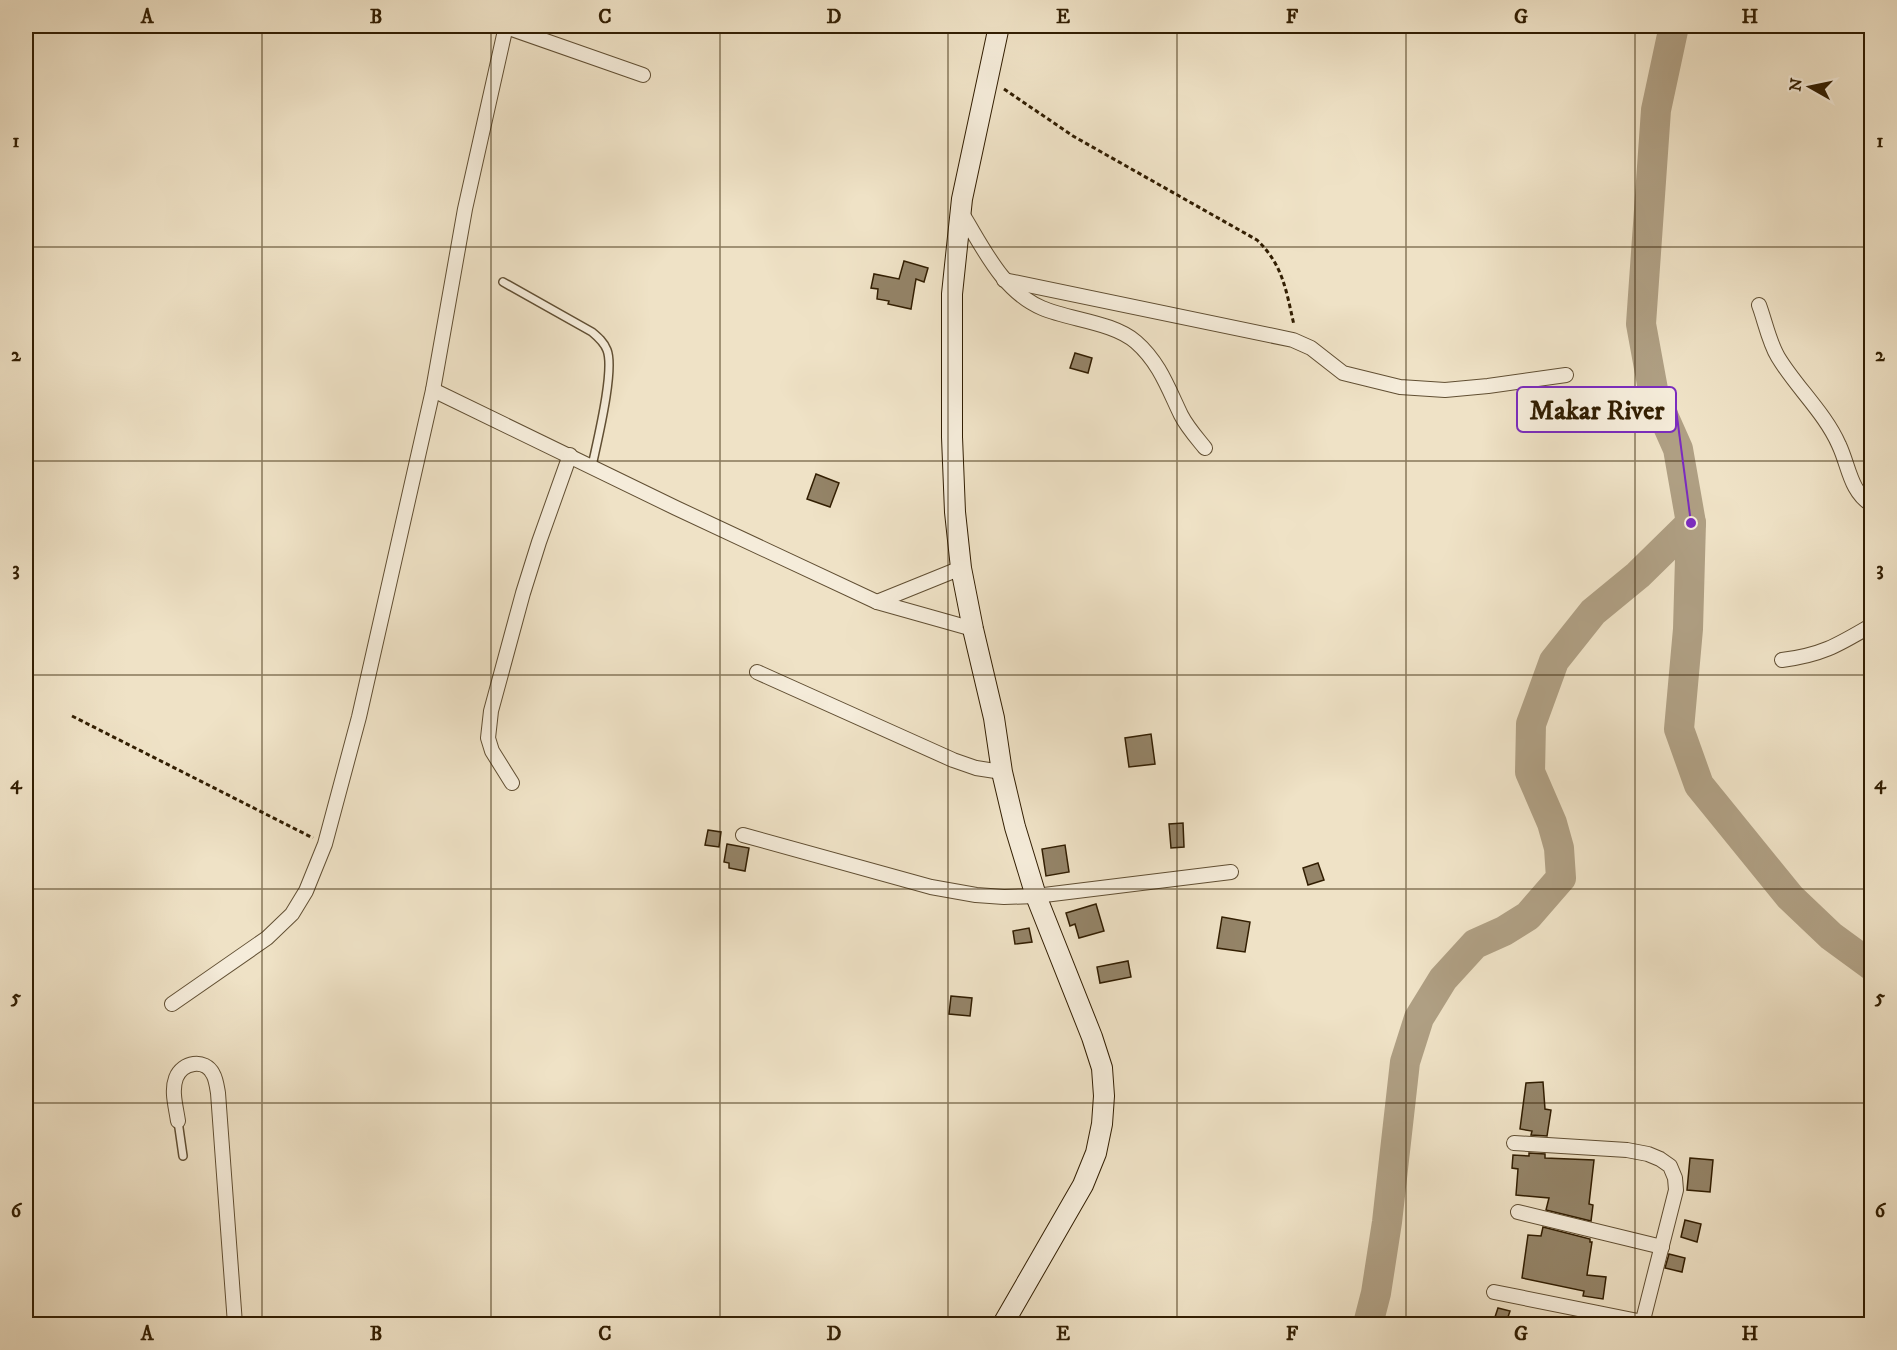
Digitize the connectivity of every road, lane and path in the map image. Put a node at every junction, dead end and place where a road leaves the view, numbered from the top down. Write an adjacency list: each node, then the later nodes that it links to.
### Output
1 (506, 26): 3 (street); 11 (street)
2 (999, 26): 4 (street)
3 (643, 75)
4 (988, 77): 5 (street); 9 (path)
5 (961, 212): 6 (street); 16 (street)
6 (1004, 280): 9 (street); 12 (street)
7 (503, 282): 14 (lane)
8 (1759, 305): 15 (street)
9 (1311, 348): 10 (street)
10 (1566, 375)
11 (433, 390): 13 (street); 26 (street)
12 (1205, 448)
13 (570, 455): 14 (street); 24 (street)
14 (592, 466): 17 (street)
15 (1872, 505)
16 (961, 568): 17 (street); 19 (street)
17 (877, 602): 19 (street)
18 (1872, 625): 20 (street)
19 (972, 629): 23 (street)
20 (1782, 660)
21 (757, 672): 23 (street)
22 (72, 716): 26 (path)
23 (1002, 772): 28 (street)
24 (512, 783)
25 (743, 835): 28 (street)
26 (325, 844): 29 (street)
27 (1231, 872): 28 (street)
28 (1036, 896): 38 (street)
29 (172, 1004)
30 (178, 1121): 32 (lane); 37 (street)
31 (1514, 1143): 34 (street)
32 (183, 1156)
33 (1518, 1212): 34 (street)
34 (1662, 1247): 36 (street)
35 (1494, 1292): 36 (street)
36 (1643, 1323)
37 (235, 1324)
38 (1003, 1324)

